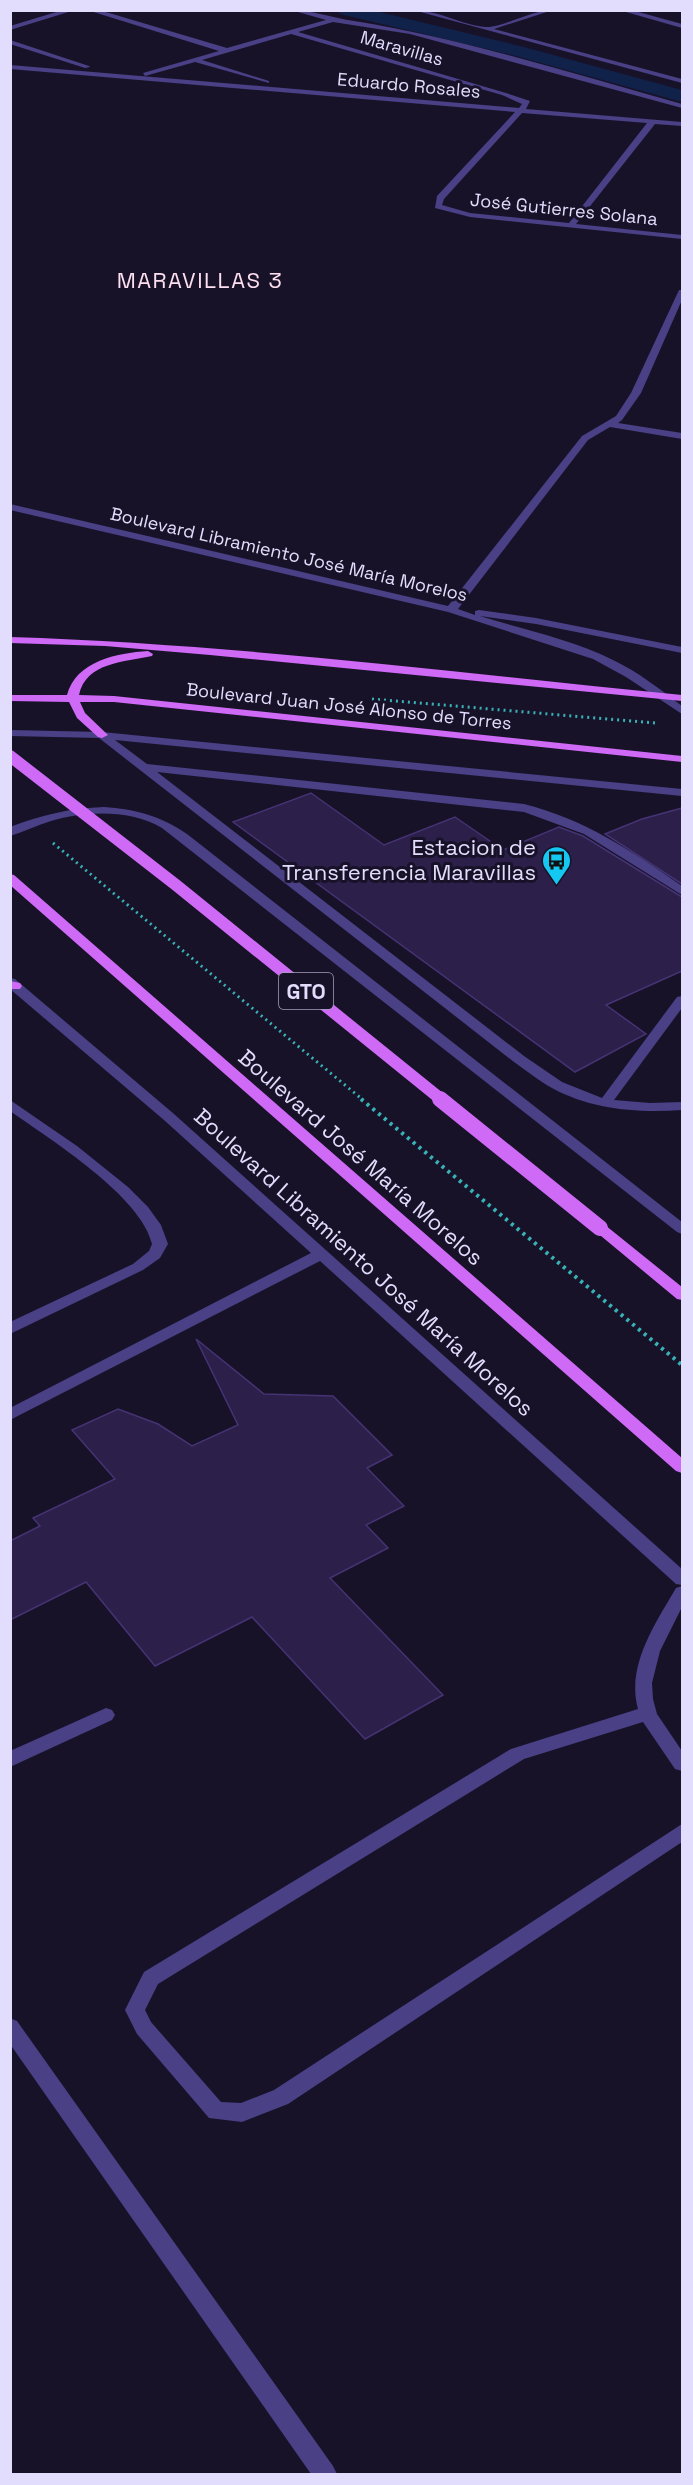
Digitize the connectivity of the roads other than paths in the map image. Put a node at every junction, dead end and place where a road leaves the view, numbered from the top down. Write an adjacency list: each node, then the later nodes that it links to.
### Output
1 (72, 10): 9 (street)
2 (90, 10): 13 (street)
3 (294, 10): 7 (street)
4 (416, 10): 10 (street)
5 (550, 10): 10 (street)
6 (622, 10): 8 (street)
7 (333, 20): 11 (street); 20 (street)
8 (682, 26)
9 (10, 28)
10 (488, 29): 18 (street)
11 (294, 33): 13 (street); 21 (street, Maravillas)
12 (10, 42): 16 (street)
13 (228, 51): 14 (street)
14 (196, 60): 17 (street); 19 (street)
15 (10, 67): 16 (street)
16 (111, 74): 17 (street, Eduardo Rosales)
17 (134, 77): 19 (street, Eduardo Rosales)
18 (682, 81)
19 (291, 90): 21 (street, Eduardo Rosales)
20 (682, 106)
21 (524, 109): 22 (street, Eduardo Rosales); 24 (street, José Gutierres Solana)
22 (653, 121): 23 (street, Eduardo Rosales); 24 (street)
23 (682, 124)
24 (571, 225): 25 (street, José Gutierres Solana)
25 (682, 237)
26 (682, 292): 27 (street)
27 (609, 424): 28 (street); 30 (street)
28 (682, 436)
29 (10, 507): 30 (street, Boulevard Libramiento José María Morelos)
30 (452, 610): 32 (street); 34 (street, Boulevard Libramiento José María Morelos)
31 (10, 640): 33 (main road, Boulevard Juan José Alonso de Torres)
32 (682, 650)
33 (452, 677): 34 (main road, Boulevard Juan José Alonso de Torres); 36 (main road)
34 (663, 697): 37 (main road, Boulevard Juan José Alonso de Torres); 38 (street, Boulevard Libramiento José María Morelos)
35 (10, 698): 36 (main road, Boulevard Juan José Alonso de Torres)
36 (74, 698): 40 (main road); 42 (main road, Boulevard Juan José Alonso de Torres)
37 (682, 698)
38 (682, 711)
39 (10, 733): 40 (street)
40 (102, 735): 43 (street); 44 (street)
41 (10, 756): 55 (main road, GTO, bridge)
42 (682, 759)
43 (141, 767): 47 (street); 50 (street)
44 (682, 792)
45 (10, 832): 53 (street)
46 (10, 878): 58 (main road, Boulevard José María Morelos)
47 (682, 891)
48 (12, 983): 54 (street, Boulevard Libramiento José María Morelos)
49 (682, 1000): 50 (street)
50 (605, 1103): 52 (street)
51 (10, 1104): 56 (street)
52 (682, 1106)
53 (682, 1229)
54 (322, 1254): 57 (street); 59 (street, Boulevard Libramiento José María Morelos)
55 (682, 1295)
56 (10, 1329)
57 (10, 1415)
58 (682, 1467)
59 (682, 1579)
60 (682, 1593): 61 (street)
61 (648, 1713): 64 (street); 65 (street)
62 (106, 1715): 63 (street)
63 (10, 1760)
64 (682, 1764)
65 (682, 1832)
66 (10, 2027): 67 (street)
67 (325, 2475)

